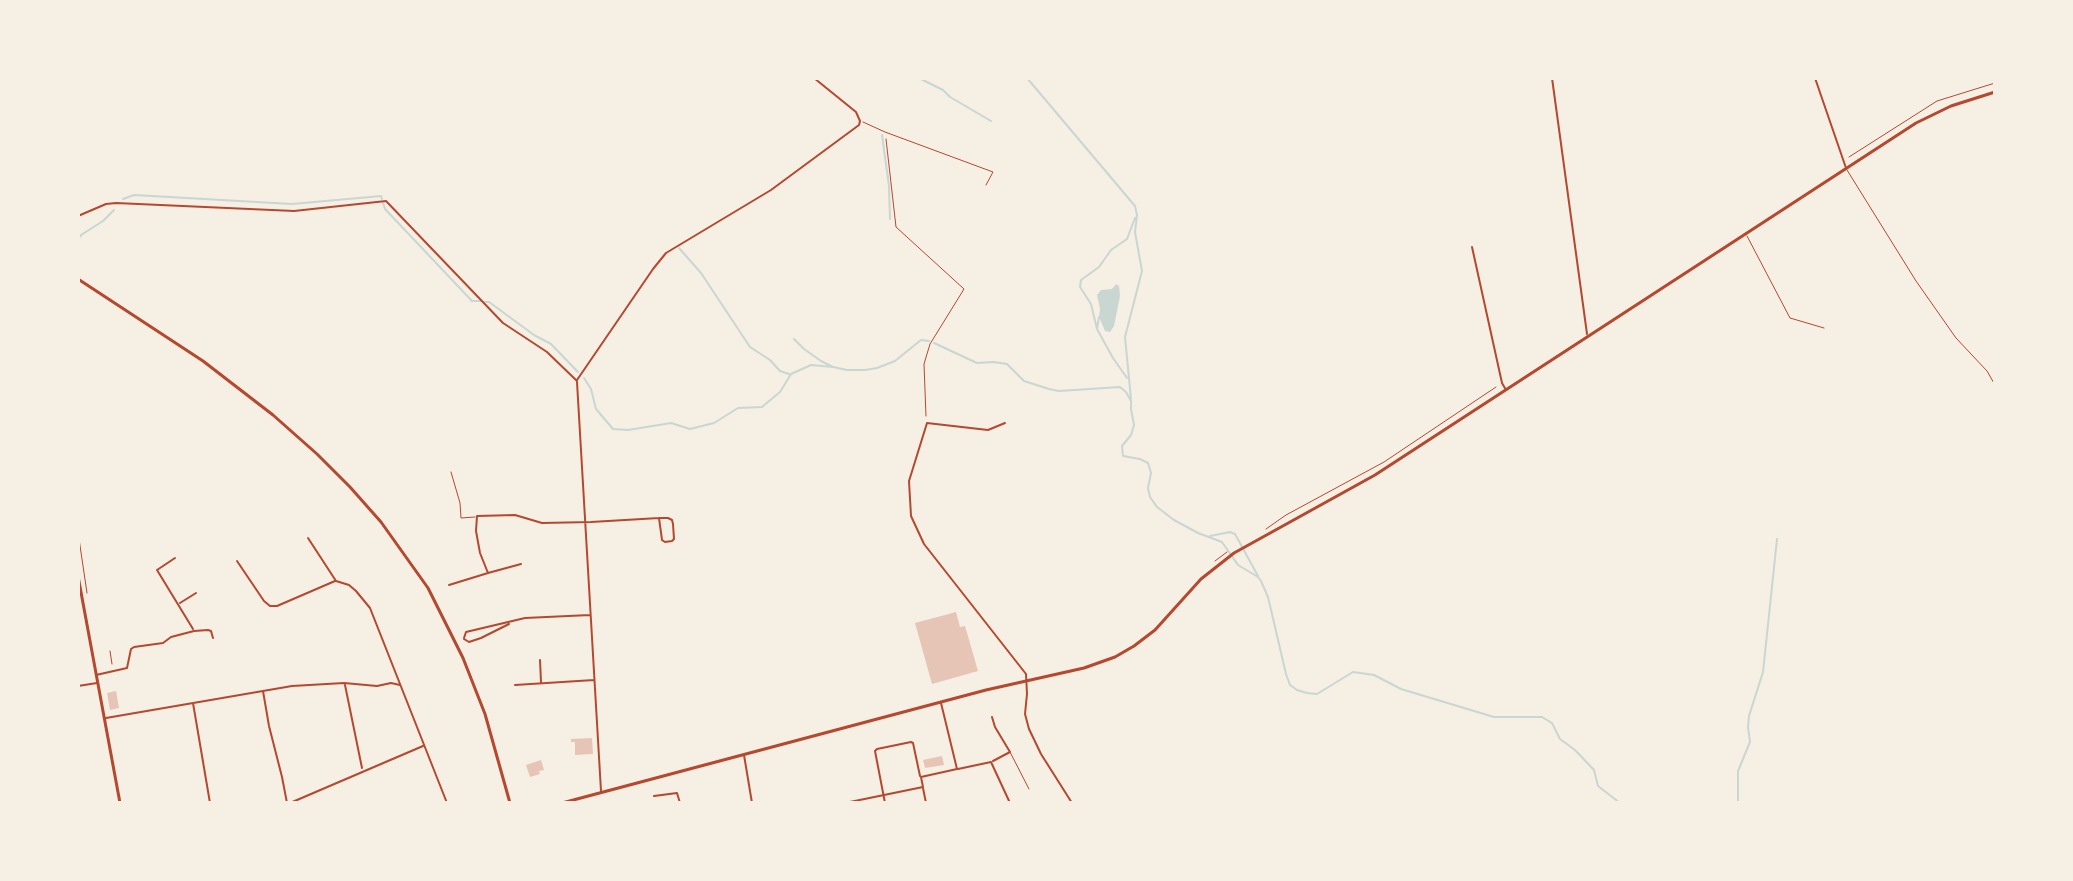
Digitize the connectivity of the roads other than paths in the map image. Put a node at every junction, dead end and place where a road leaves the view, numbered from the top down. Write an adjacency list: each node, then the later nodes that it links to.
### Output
1 (814, 78): 5 (street)
2 (1552, 78): 13 (street)
3 (1815, 78): 6 (street)
4 (1995, 92): 6 (main road)
5 (860, 121): 7 (lane); 14 (street)
6 (1846, 169): 9 (main road); 15 (lane)
7 (986, 185)
8 (78, 216): 14 (street)
9 (1746, 234): 12 (lane); 13 (main road)
10 (1472, 247): 16 (street)
11 (78, 279): 70 (main road)
12 (1824, 328)
13 (1588, 337): 16 (main road)
14 (577, 381): 21 (street)
15 (1995, 385)
16 (1506, 390): 40 (main road)
17 (1005, 423): 40 (street)
18 (451, 472): 19 (lane)
19 (475, 517): 21 (street); 26 (street)
20 (659, 518): 20 (street); 21 (street)
21 (586, 521): 32 (street)
22 (308, 538): 28 (street)
23 (175, 558): 31 (street)
24 (237, 561): 28 (street)
25 (521, 564): 26 (street)
26 (488, 573): 29 (street)
27 (78, 576): 37 (main road)
28 (336, 581): 38 (street)
29 (449, 585)
30 (196, 593): 31 (street)
31 (179, 604): 34 (street)
32 (591, 615): 33 (street); 39 (street)
33 (510, 623): 33 (street)
34 (194, 631): 35 (street); 37 (street)
35 (213, 638)
36 (540, 660): 44 (street)
37 (96, 675): 41 (main road)
38 (397, 675): 43 (street); 45 (street)
39 (595, 680): 44 (street); 62 (street)
40 (1027, 680): 49 (main road); 78 (street)
41 (97, 683): 47 (street); 52 (main road)
42 (344, 683): 43 (street); 48 (street); 58 (street)
43 (391, 683): 45 (street)
44 (541, 683): 46 (street)
45 (401, 685): 53 (street)
46 (515, 685)
47 (78, 686)
48 (263, 690): 50 (street); 68 (street)
49 (940, 702): 55 (main road); 57 (street)
50 (193, 703): 52 (street); 67 (street)
51 (992, 717): 54 (street)
52 (105, 719): 66 (main road)
53 (424, 745): 58 (street); 69 (street)
54 (1010, 752): 56 (street); 61 (lane)
55 (744, 754): 62 (main road); 73 (street)
56 (991, 762): 57 (street); 65 (street)
57 (957, 769): 59 (street)
58 (363, 770): 68 (street)
59 (921, 777): 60 (street); 63 (street)
60 (923, 787): 63 (street); 76 (street)
61 (1029, 789)
62 (601, 791): 71 (main road)
63 (883, 795): 74 (street); 75 (street)
64 (654, 796): 72 (street)
65 (1010, 802): 77 (street)
66 (120, 803)
67 (210, 803)
68 (288, 803)
69 (447, 803)
70 (510, 803)
71 (562, 803)
72 (680, 803)
73 (752, 803)
74 (845, 803)
75 (885, 803)
76 (926, 803)
77 (1003, 803)
78 (1072, 803)

